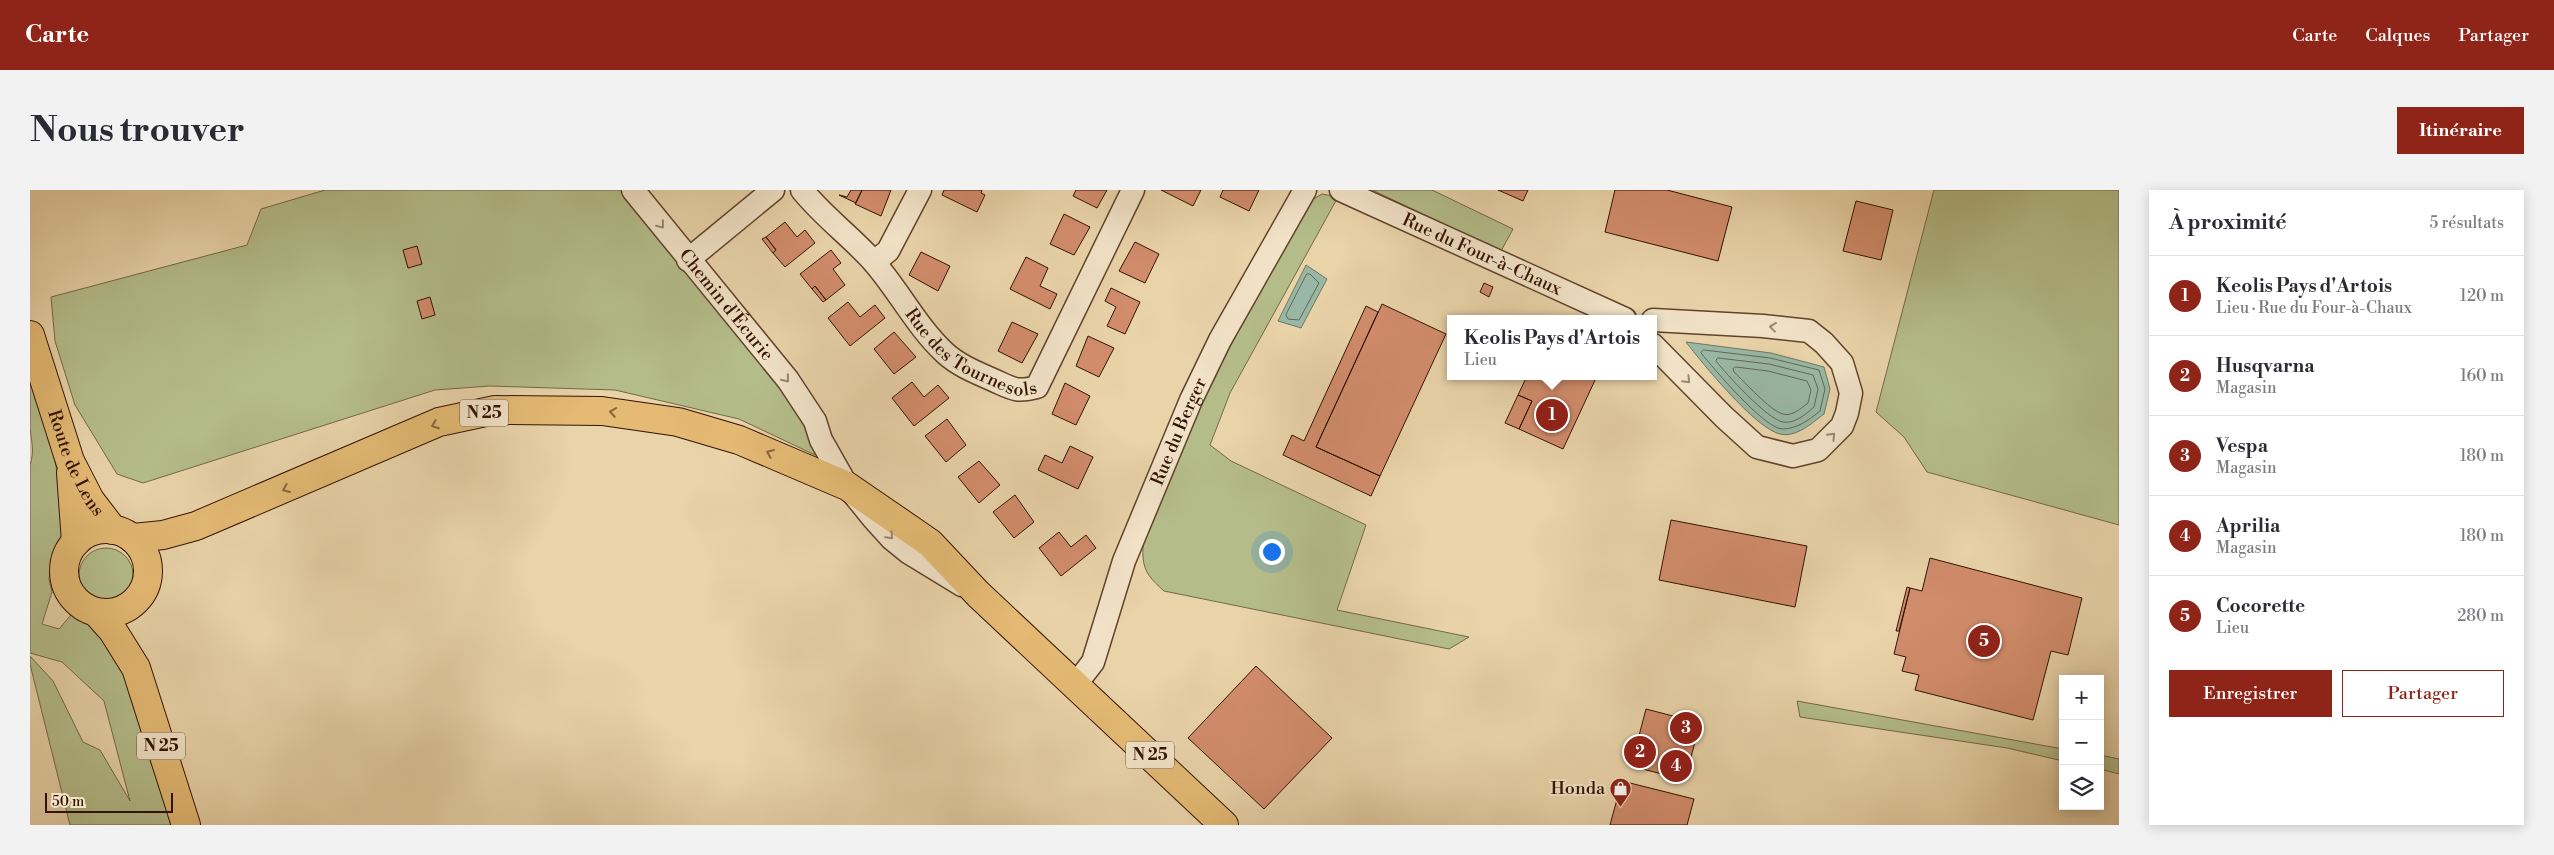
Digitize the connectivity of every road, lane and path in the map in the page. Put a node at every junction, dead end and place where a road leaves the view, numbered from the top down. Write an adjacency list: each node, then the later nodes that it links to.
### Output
1 (633, 190): 8 (street, Chemin d'Écurie, one-way to 8)
2 (773, 190): 8 (street)
3 (802, 190): 9 (street, Rue des Tournesols)
4 (920, 190): 9 (street)
5 (1133, 190): 9 (street, Rue des Tournesols)
6 (1305, 190): 23 (street, Rue du Berger)
7 (1341, 190): 10 (street, Rue du Four-à-Chaux)
8 (688, 260): 14 (street, Chemin d'Écurie, one-way to 14)
9 (874, 262)
10 (1620, 315)
11 (1657, 320): 13 (street, one-way to 11)
12 (30, 335): 15 (main road, Route de Lens)
13 (1657, 349)
14 (818, 430): 16 (street); 17 (street, Chemin d'Écurie)
15 (70, 461): 18 (main road, Route de Lens); 19 (main road)
16 (799, 465): 17 (main road, N 25); 18 (main road, N 25, one-way to 18)
17 (847, 486): 23 (main road, N 25)
18 (123, 534): 19 (main road); 20 (main road)
19 (76, 542): 21 (main road)
20 (139, 596): 21 (main road); 22 (main road, N 25)
21 (96, 612): 22 (main road, N 25)
22 (136, 668): 24 (main road, N 25)
23 (1076, 684): 25 (main road, N 25)
24 (186, 825)
25 (1224, 825)

